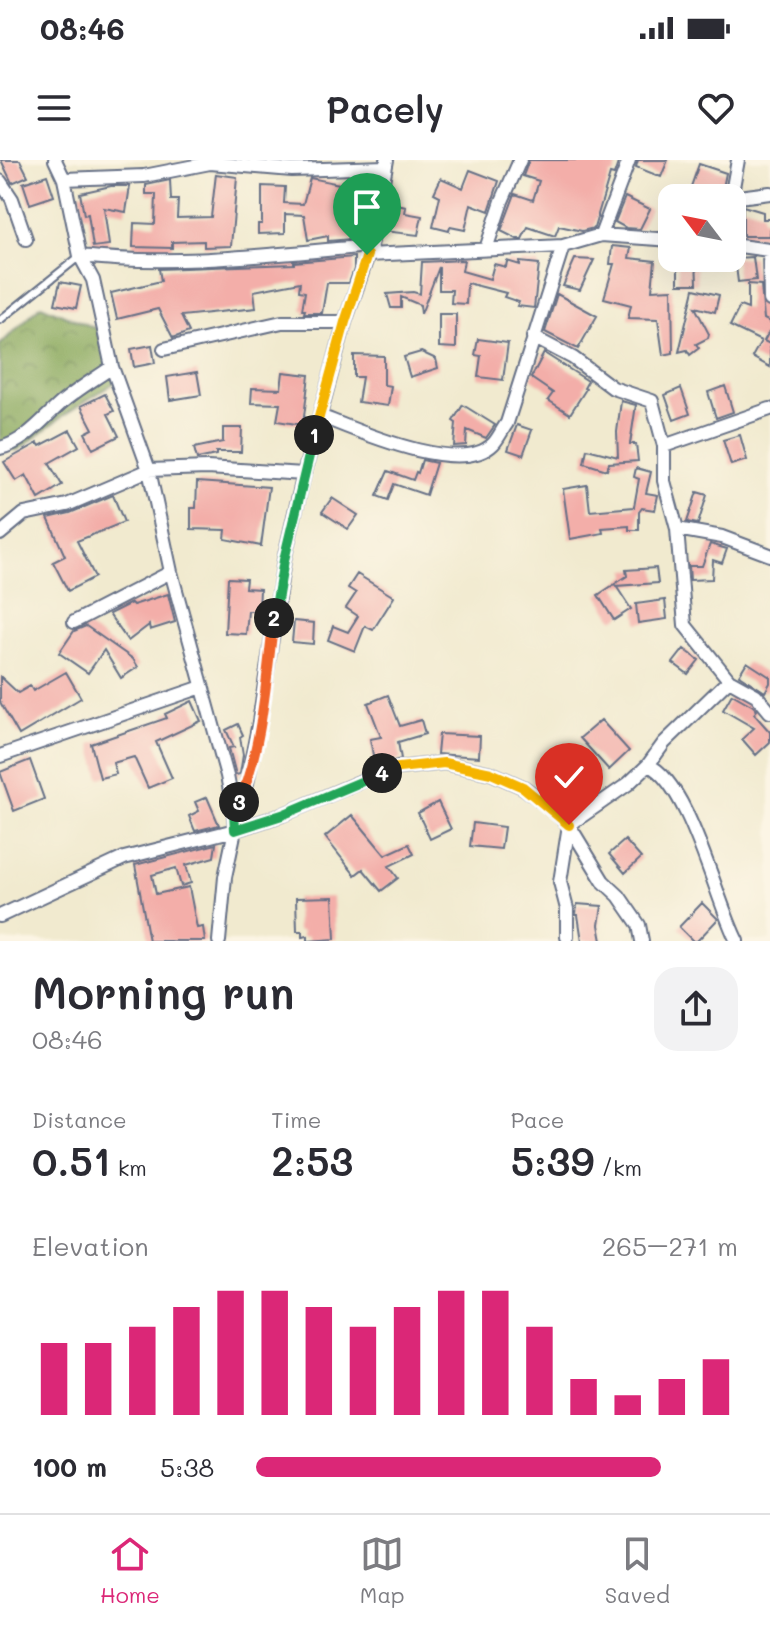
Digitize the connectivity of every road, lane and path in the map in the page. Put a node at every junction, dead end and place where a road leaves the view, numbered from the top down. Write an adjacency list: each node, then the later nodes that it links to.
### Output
1 (55, 160): 7 (street)
2 (520, 160): 15 (street)
3 (629, 160): 10 (street)
4 (738, 160): 9 (street)
5 (210, 162): 6 (street); 7 (street)
6 (386, 164): 16 (street)
7 (64, 179): 17 (street)
8 (0, 181): 11 (street)
9 (770, 193)
10 (601, 235): 12 (street); 13 (street)
11 (26, 239)
12 (658, 239)
13 (563, 246): 15 (street); 21 (street)
14 (746, 247): 18 (street)
15 (486, 249): 16 (street)
16 (369, 251): 17 (street); 20 (street)
17 (80, 256): 19 (lane); 23 (street)
18 (770, 300)
19 (0, 320)
20 (345, 322): 22 (street); 25 (street)
21 (533, 337): 25 (street); 26 (street)
22 (164, 349)
23 (112, 367): 27 (street); 28 (street)
24 (770, 409): 26 (street)
25 (320, 416): 29 (street)
26 (664, 446): 30 (street)
27 (0, 448)
28 (149, 470): 29 (street); 31 (street); 33 (street)
29 (304, 474): 40 (street)
30 (677, 529): 32 (street); 35 (street)
31 (0, 534)
32 (770, 555)
33 (171, 572): 34 (street); 36 (street)
34 (74, 622)
35 (729, 680): 37 (street); 39 (street)
36 (202, 687): 38 (street); 40 (street)
37 (770, 712)
38 (0, 756)
39 (648, 765): 41 (street); 47 (street)
40 (234, 811): 42 (street)
41 (569, 825): 42 (street); 44 (street); 46 (street)
42 (235, 830): 43 (street); 45 (street)
43 (0, 916)
44 (567, 937)
45 (219, 941)
46 (642, 941)
47 (737, 941)

